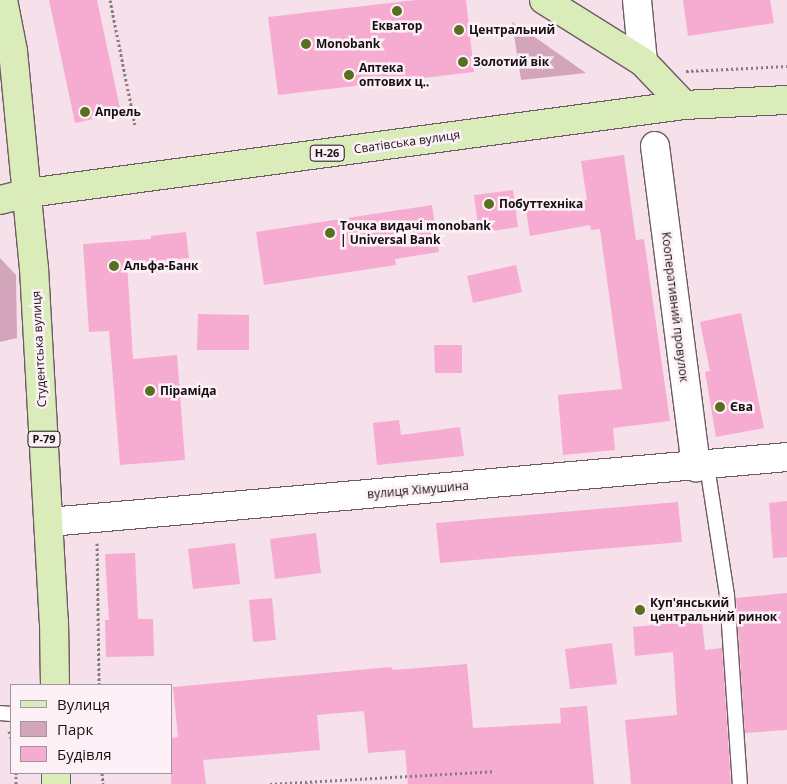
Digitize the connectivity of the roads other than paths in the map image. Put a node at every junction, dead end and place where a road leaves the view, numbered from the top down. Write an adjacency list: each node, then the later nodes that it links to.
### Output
1 (3, 0): 8 (main road, Р-79)
2 (544, 0): 4 (main road)
3 (637, 0): 4 (street)
4 (644, 62): 6 (main road)
5 (787, 100): 6 (main road, Сватівська вулиця / Н-26)
6 (684, 105): 8 (main road, Сватівська вулиця / Н-26)
7 (655, 146): 11 (street, Кооперативний провулок)
8 (28, 193): 9 (main road, Н-26); 12 (main road, Студентська вулиця / Р-79)
9 (0, 200)
10 (787, 457): 11 (street, вулиця Хімушина)
11 (701, 466): 12 (street, вулиця Хімушина); 14 (lane)
12 (49, 522): 13 (main road, Студентська вулиця / Р-79)
13 (55, 684)
14 (740, 784)

